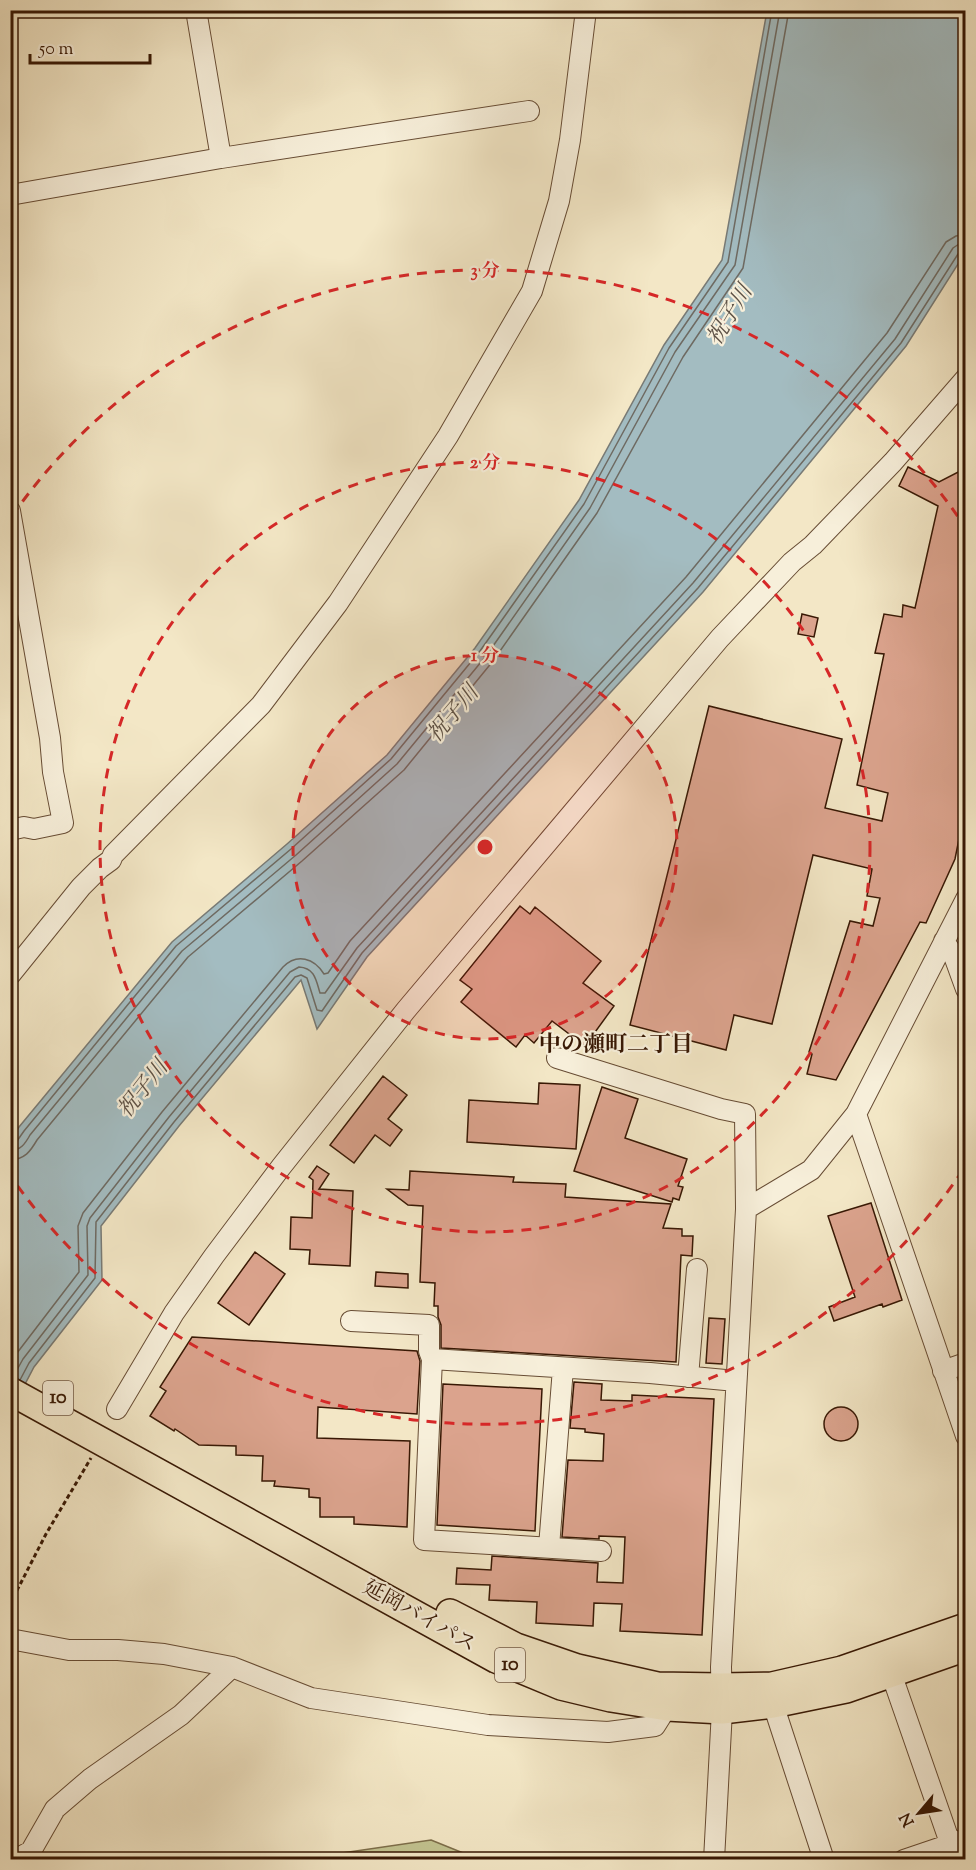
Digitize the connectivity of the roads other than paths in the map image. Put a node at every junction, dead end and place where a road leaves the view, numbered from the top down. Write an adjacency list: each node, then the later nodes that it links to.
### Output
1 (196, 10): 4 (street)
2 (586, 10): 11 (street)
3 (529, 111): 4 (street)
4 (221, 158): 5 (street)
5 (10, 195)
6 (966, 378): 26 (street)
7 (10, 511): 8 (street)
8 (10, 830)
9 (966, 899): 10 (street)
10 (944, 941): 12 (street); 14 (street)
11 (10, 975)
12 (966, 989)
13 (557, 1058): 15 (street)
14 (856, 1114): 15 (street); 22 (street)
15 (746, 1209): 24 (street)
16 (697, 1269): 23 (street)
17 (351, 1321): 18 (street)
18 (432, 1359): 20 (street); 28 (street)
19 (966, 1363): 22 (street)
20 (563, 1368): 23 (street); 28 (street)
21 (10, 1371): 26 (highway, 延岡バイパス / 10)
22 (943, 1371): 27 (street)
23 (688, 1377): 24 (street)
24 (736, 1381): 36 (street)
25 (10, 1391): 26 (highway, 延岡バイパス / 10)
26 (105, 1429): 35 (highway, 延岡バイパス / 10); 36 (highway, 延岡バイパス / 10)
27 (966, 1436)
28 (549, 1547): 29 (street)
29 (601, 1551)
30 (966, 1627): 36 (highway, 延岡バイパス / 10)
31 (10, 1639): 33 (street)
32 (966, 1647): 34 (highway, 延岡バイパス / 10)
33 (232, 1667): 39 (street); 41 (street)
34 (891, 1673): 37 (highway, 延岡バイパス / 10); 40 (street)
35 (611, 1698): 38 (highway, 延岡バイパス / 10); 39 (street)
36 (722, 1699): 37 (highway, 延岡バイパス / 10); 38 (highway, 延岡バイパス / 10); 42 (street)
37 (773, 1704): 43 (street)
38 (667, 1707): 39 (street)
39 (604, 1731)
40 (958, 1847): 44 (street)
41 (15, 1860)
42 (714, 1860)
43 (824, 1860)
44 (904, 1860)

